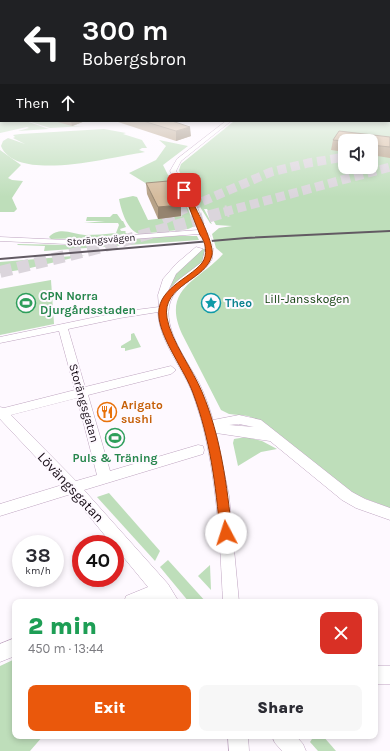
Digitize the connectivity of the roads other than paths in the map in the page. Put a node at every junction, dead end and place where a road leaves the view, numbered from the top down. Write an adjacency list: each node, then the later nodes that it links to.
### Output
1 (221, 127): 2 (street)
2 (203, 233): 3 (street, Storängsvägen); 4 (street); 4 (street, bridge)
3 (0, 239)
4 (164, 306): 5 (street); 10 (street)
5 (63, 327): 6 (street); 8 (street, Storängsgatan)
6 (0, 340)
7 (171, 370): 8 (street)
8 (82, 393): 9 (street); 12 (street, Storängsgatan)
9 (0, 412): 13 (street, Lövängsgatan)
10 (209, 427): 15 (street); 18 (street)
11 (198, 450): 12 (street)
12 (106, 478): 13 (street)
13 (74, 488): 14 (street); 16 (street, Lövängsgatan)
14 (0, 510)
15 (390, 514)
16 (167, 596): 17 (street)
17 (150, 599)
18 (231, 599)
19 (12, 648): 20 (street)
20 (0, 653)
21 (378, 675): 22 (street)
22 (390, 675)
23 (238, 739): 24 (street)
24 (239, 751)

